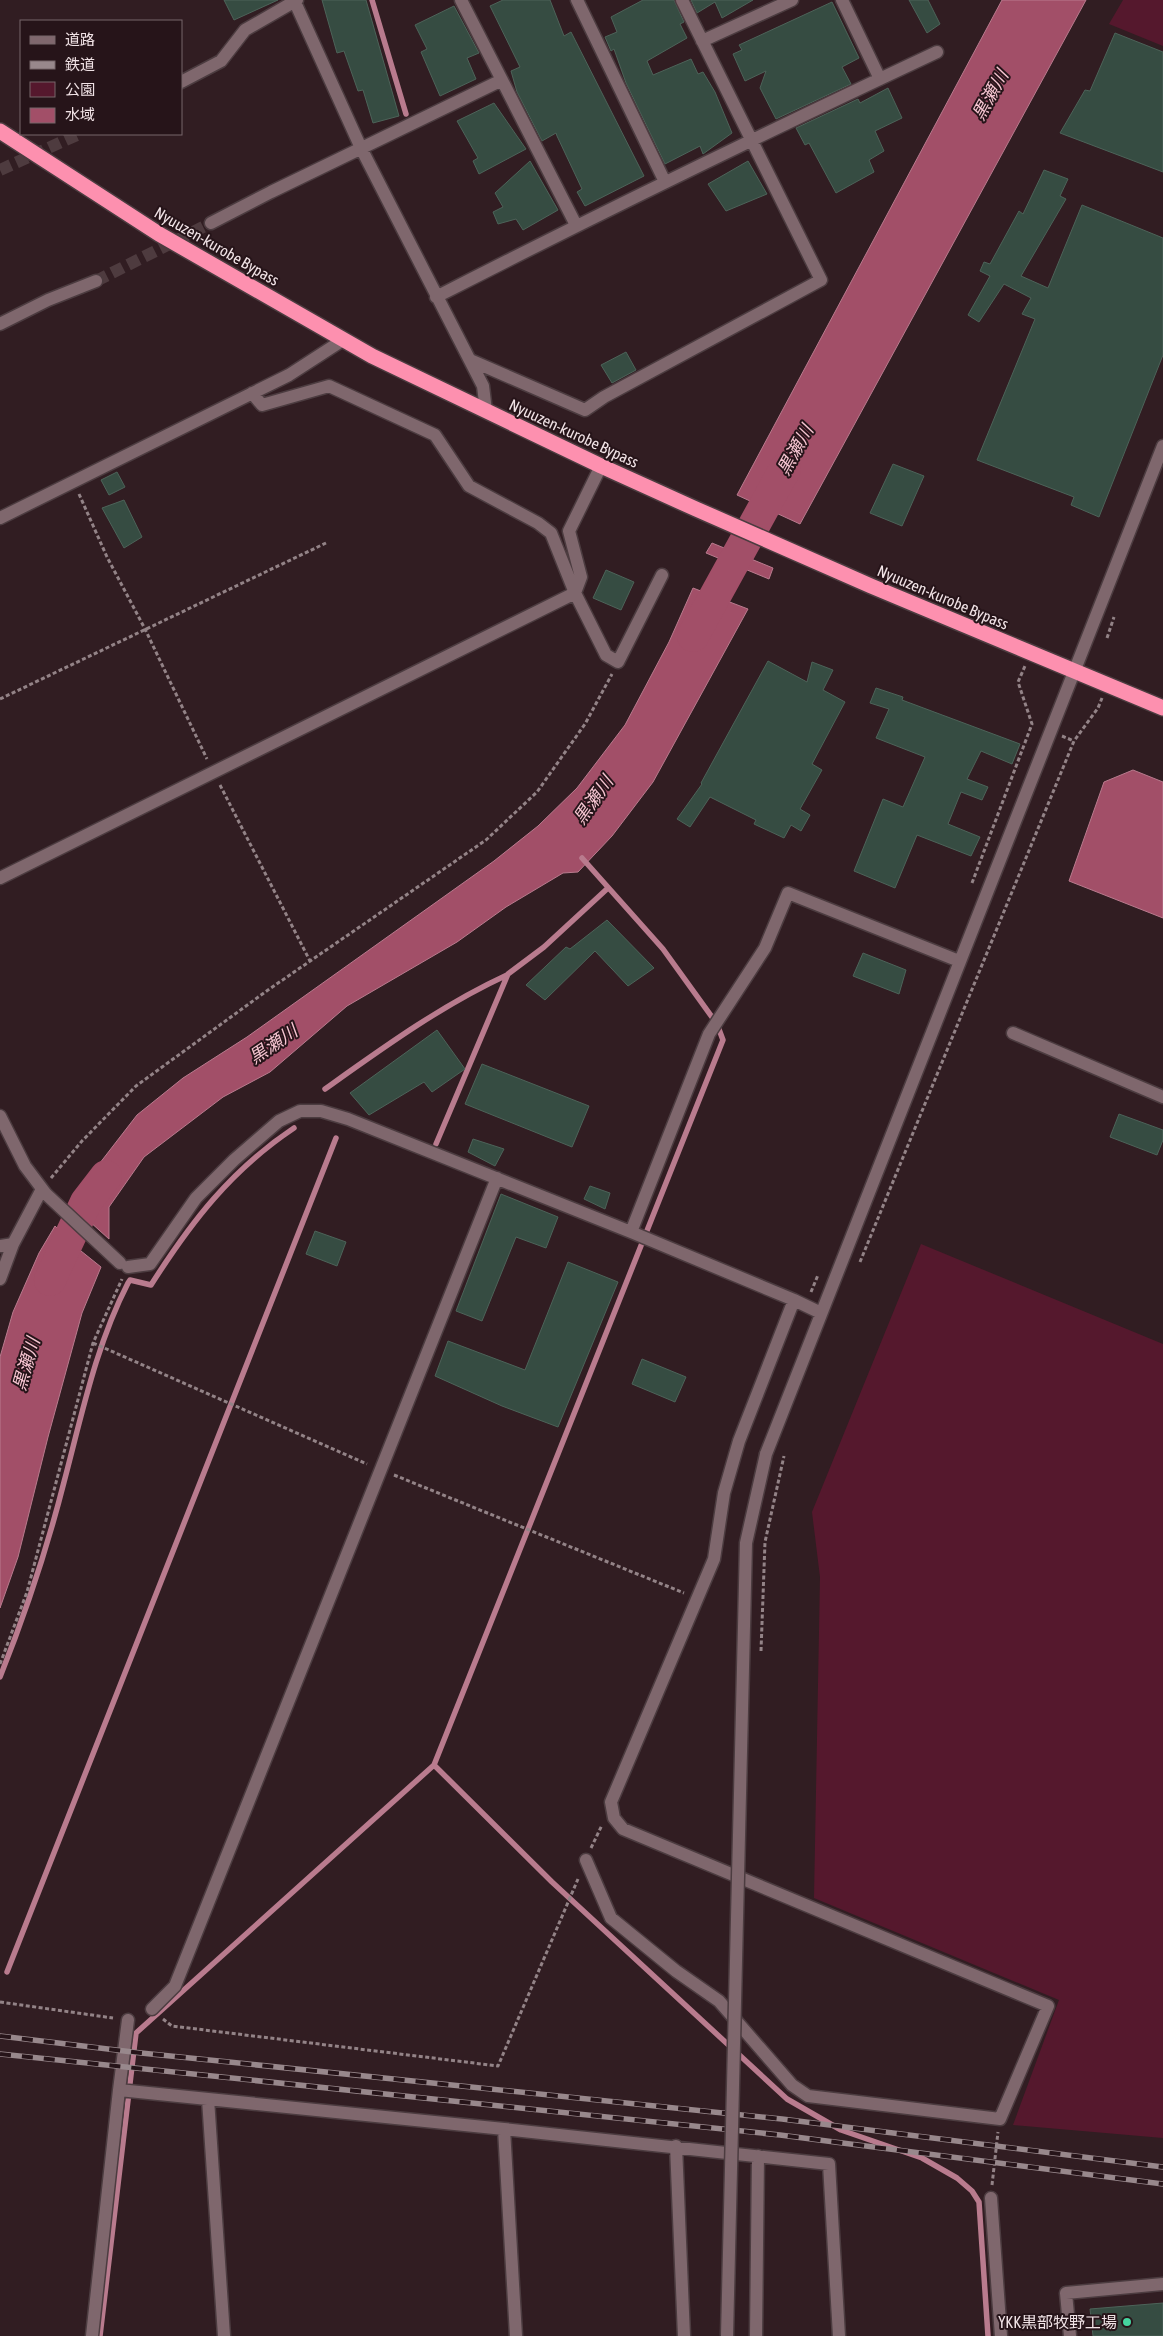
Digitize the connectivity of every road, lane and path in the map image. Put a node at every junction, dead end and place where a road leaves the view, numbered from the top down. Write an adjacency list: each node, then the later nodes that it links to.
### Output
1 (295, 0): 11 (street); 14 (street)
2 (461, 0): 10 (street)
3 (577, 0): 15 (street)
4 (682, 0): 7 (street)
5 (792, 0): 7 (street)
6 (842, 0): 9 (street)
7 (702, 41): 13 (street)
8 (937, 52): 9 (street)
9 (880, 79): 13 (street)
10 (502, 80): 14 (street); 17 (street)
11 (182, 81)
12 (0, 131): 21 (highway, Nyuuzen-kurobe Bypass)
13 (751, 140): 15 (street); 22 (street)
14 (361, 148): 16 (street); 19 (street)
15 (665, 182): 17 (street)
16 (212, 223)
17 (576, 225): 19 (street)
18 (96, 281): 20 (street)
19 (436, 297): 22 (street)
20 (0, 324)
21 (343, 340): 23 (street); 24 (highway, Nyuuzen-kurobe Bypass)
22 (470, 360): 24 (street)
23 (252, 393): 27 (street); 31 (street)
24 (486, 411): 26 (highway, Nyuuzen-kurobe Bypass)
25 (1163, 446): 35 (street)
26 (601, 466): 31 (street); 33 (highway, Nyuuzen-kurobe Bypass)
27 (74, 482): 28 (street); 32 (path)
28 (0, 518)
29 (326, 543): 32 (path)
30 (662, 575): 34 (street)
31 (575, 594): 34 (street); 39 (street)
32 (145, 629): 37 (path); 39 (path)
33 (1031, 652): 35 (highway, Nyuuzen-kurobe Bypass); 41 (path)
34 (618, 662): 42 (path)
35 (1074, 671): 36 (highway, Nyuuzen-kurobe Bypass); 43 (street)
36 (1107, 685): 38 (highway, Nyuuzen-kurobe Bypass); 53 (path)
37 (0, 699)
38 (1163, 708)
39 (213, 772): 40 (street); 42 (path)
40 (0, 878)
41 (972, 885)
42 (310, 961): 48 (path)
43 (959, 961): 49 (street); 58 (street)
44 (1013, 1033): 45 (street)
45 (1163, 1097)
46 (0, 1116): 48 (street)
47 (497, 1178): 49 (street); 52 (street); 65 (street)
48 (44, 1192): 50 (street); 52 (street)
49 (631, 1232): 56 (street)
50 (13, 1244): 51 (street); 55 (street)
51 (0, 1246)
52 (124, 1265): 61 (path)
53 (859, 1265)
54 (818, 1274): 57 (path)
55 (0, 1279)
56 (794, 1300): 58 (street); 62 (street)
57 (808, 1300)
58 (821, 1312): 79 (street, bridge)
59 (787, 1447): 60 (path, bridge)
60 (760, 1659)
61 (0, 1664)
62 (614, 1818): 63 (path); 69 (street)
63 (586, 1860): 65 (path); 69 (street)
64 (0, 2002): 66 (path)
65 (152, 2009)
66 (128, 2020): 67 (street)
67 (118, 2090): 68 (street); 75 (street)
68 (208, 2099): 70 (street); 76 (street)
69 (1000, 2119): 73 (path)
70 (504, 2129): 71 (street); 77 (street)
71 (676, 2146): 72 (street); 78 (street)
72 (758, 2156): 80 (street); 81 (street)
73 (991, 2198): 82 (street)
74 (1163, 2284): 83 (street)
75 (92, 2336)
76 (224, 2336)
77 (516, 2336)
78 (684, 2336)
79 (727, 2336)
80 (756, 2336)
81 (839, 2336)
82 (1001, 2336)
83 (1070, 2336)

